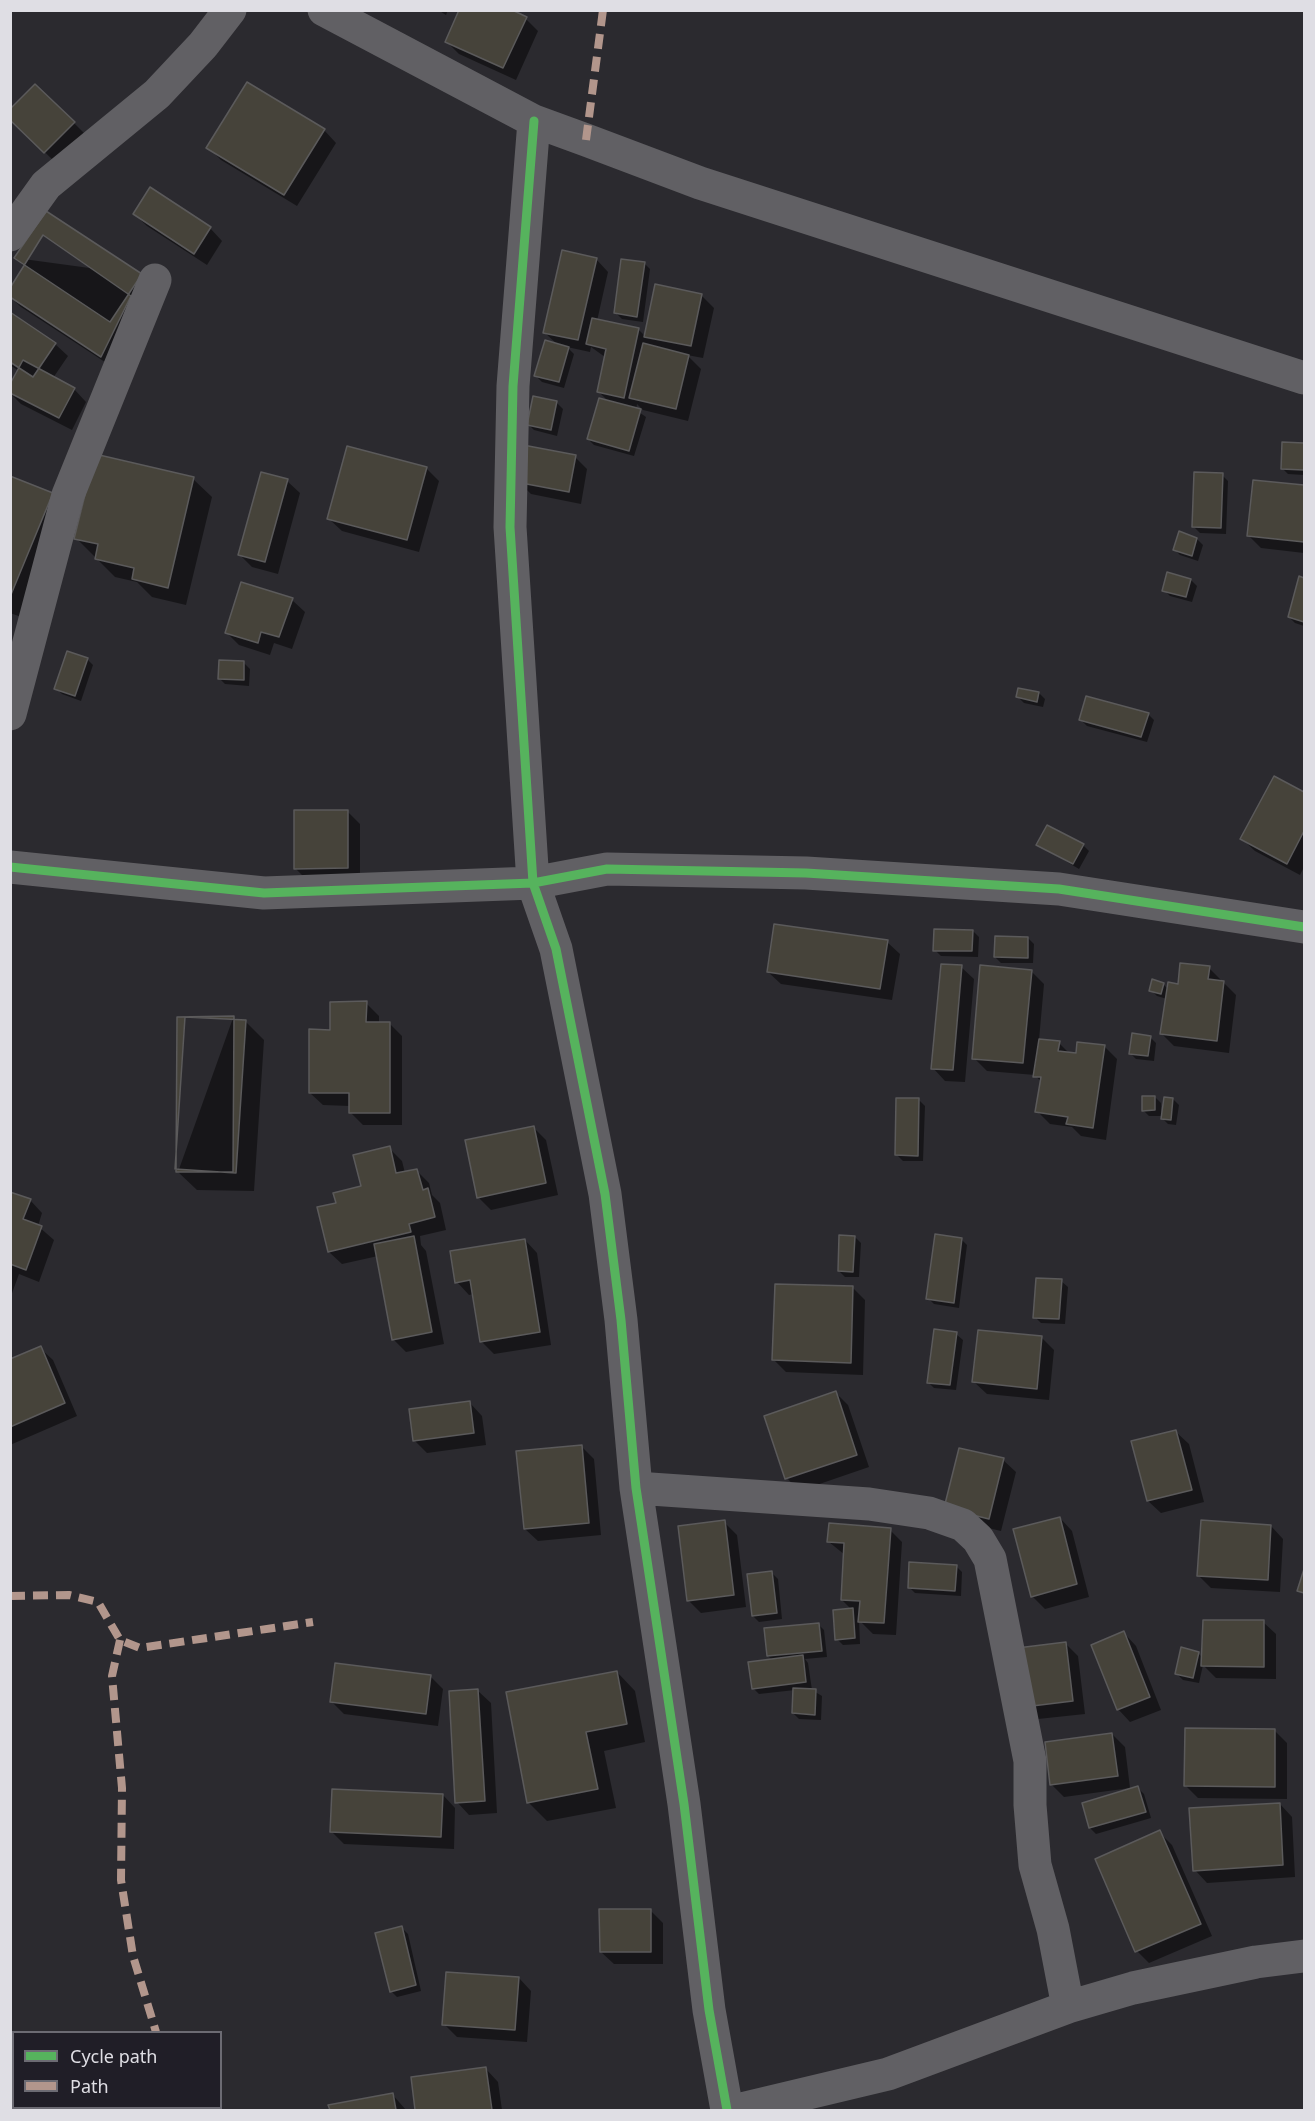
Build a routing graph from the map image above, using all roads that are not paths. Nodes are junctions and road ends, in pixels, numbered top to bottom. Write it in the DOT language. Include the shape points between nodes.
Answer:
graph roads {
  1 [pos="230,10"];
  2 [pos="324,10"];
  3 [pos="534,121"];
  4 [pos="10,235"];
  5 [pos="155,280"];
  6 [pos="1305,378"];
  7 [pos="10,714"];
  8 [pos="10,867"];
  9 [pos="533,883"];
  10 [pos="1305,927"];
  11 [pos="636,1488"];
  12 [pos="1305,1956"];
  13 [pos="1068,2007"];
  14 [pos="727,2110"];
  15 [pos="737,2110"];
  1 -- 4 [label="street" via="157,94 46,185"];
  2 -- 3 [label="street"];
  3 -- 6 [label="street" via="700,183"];
  3 -- 9 [label="street" via="513,386 510,526"];
  5 -- 7 [label="street" via="68,495"];
  8 -- 9 [label="street" via="264,893"];
  9 -- 10 [label="street" via="607,869 806,873 1059,889"];
  9 -- 11 [label="street" via="556,949 605,1194"];
  11 -- 13 [label="street" via="822,1500 928,1513 963,1525 978,1539 990,1559 1030,1761 1035,1865 1053,1929"];
  11 -- 14 [label="street" via="684,1804 709,2010"];
  12 -- 13 [label="street" via="1256,1962 1134,1988"];
  13 -- 15 [label="street" via="888,2074"];
}
